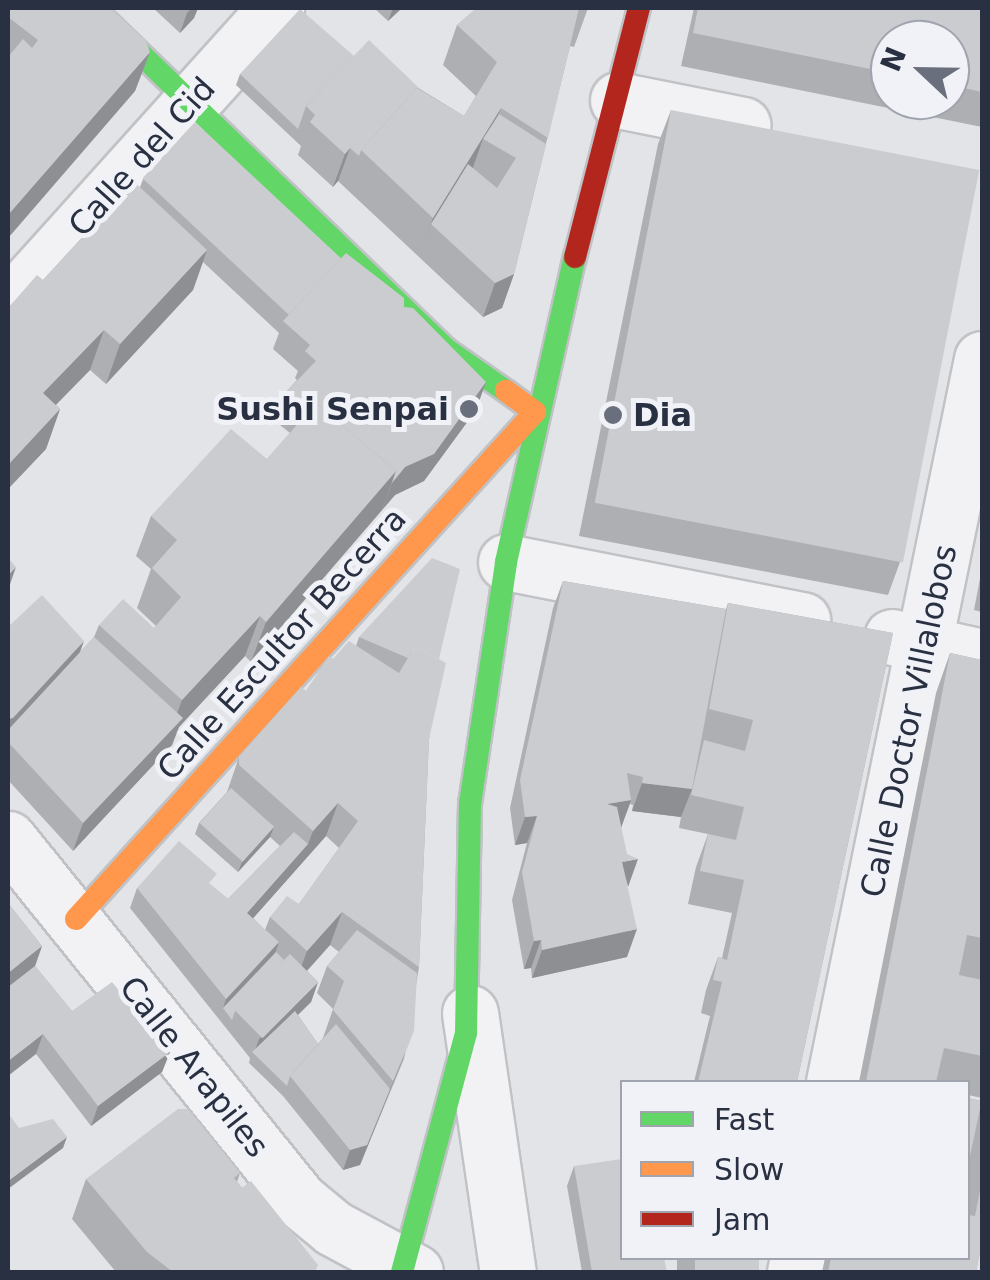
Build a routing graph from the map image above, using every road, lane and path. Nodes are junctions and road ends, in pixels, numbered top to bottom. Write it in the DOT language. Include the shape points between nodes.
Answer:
graph roads {
  1 [pos="93,8"];
  2 [pos="276,8"];
  3 [pos="639,8"];
  4 [pos="618,100"];
  5 [pos="190,103"];
  6 [pos="788,135"];
  7 [pos="8,306"];
  8 [pos="982,359"];
  9 [pos="535,412"];
  10 [pos="506,562"];
  11 [pos="924,644"];
  12 [pos="982,657"];
  13 [pos="8,839"];
  14 [pos="76,919"];
  15 [pos="470,1004"];
  16 [pos="834,1080"];
  17 [pos="407,1271"];
  18 [pos="508,1272"];
  1 -- 5 [label="street"];
  2 -- 5 [label="street, Calle del Cid"];
  3 -- 4 [label="street"];
  4 -- 6 [label="street"];
  4 -- 9 [label="street"];
  5 -- 7 [label="street, Calle del Cid"];
  5 -- 9 [label="street" via="446,348"];
  8 -- 11 [label="street, Calle Doctor Villalobos"];
  9 -- 10 [label="street"];
  9 -- 14 [label="street, Calle Escultor Becerra"];
  10 -- 11 [label="street"];
  10 -- 15 [label="street" via="470,804"];
  11 -- 12 [label="street"];
  11 -- 16 [label="street, Calle Doctor Villalobos"];
  13 -- 14 [label="street, Calle Arapiles"];
  14 -- 17 [label="street, Calle Arapiles" via="298,1199"];
  15 -- 17 [label="street"];
  15 -- 18 [label="street"];
}
